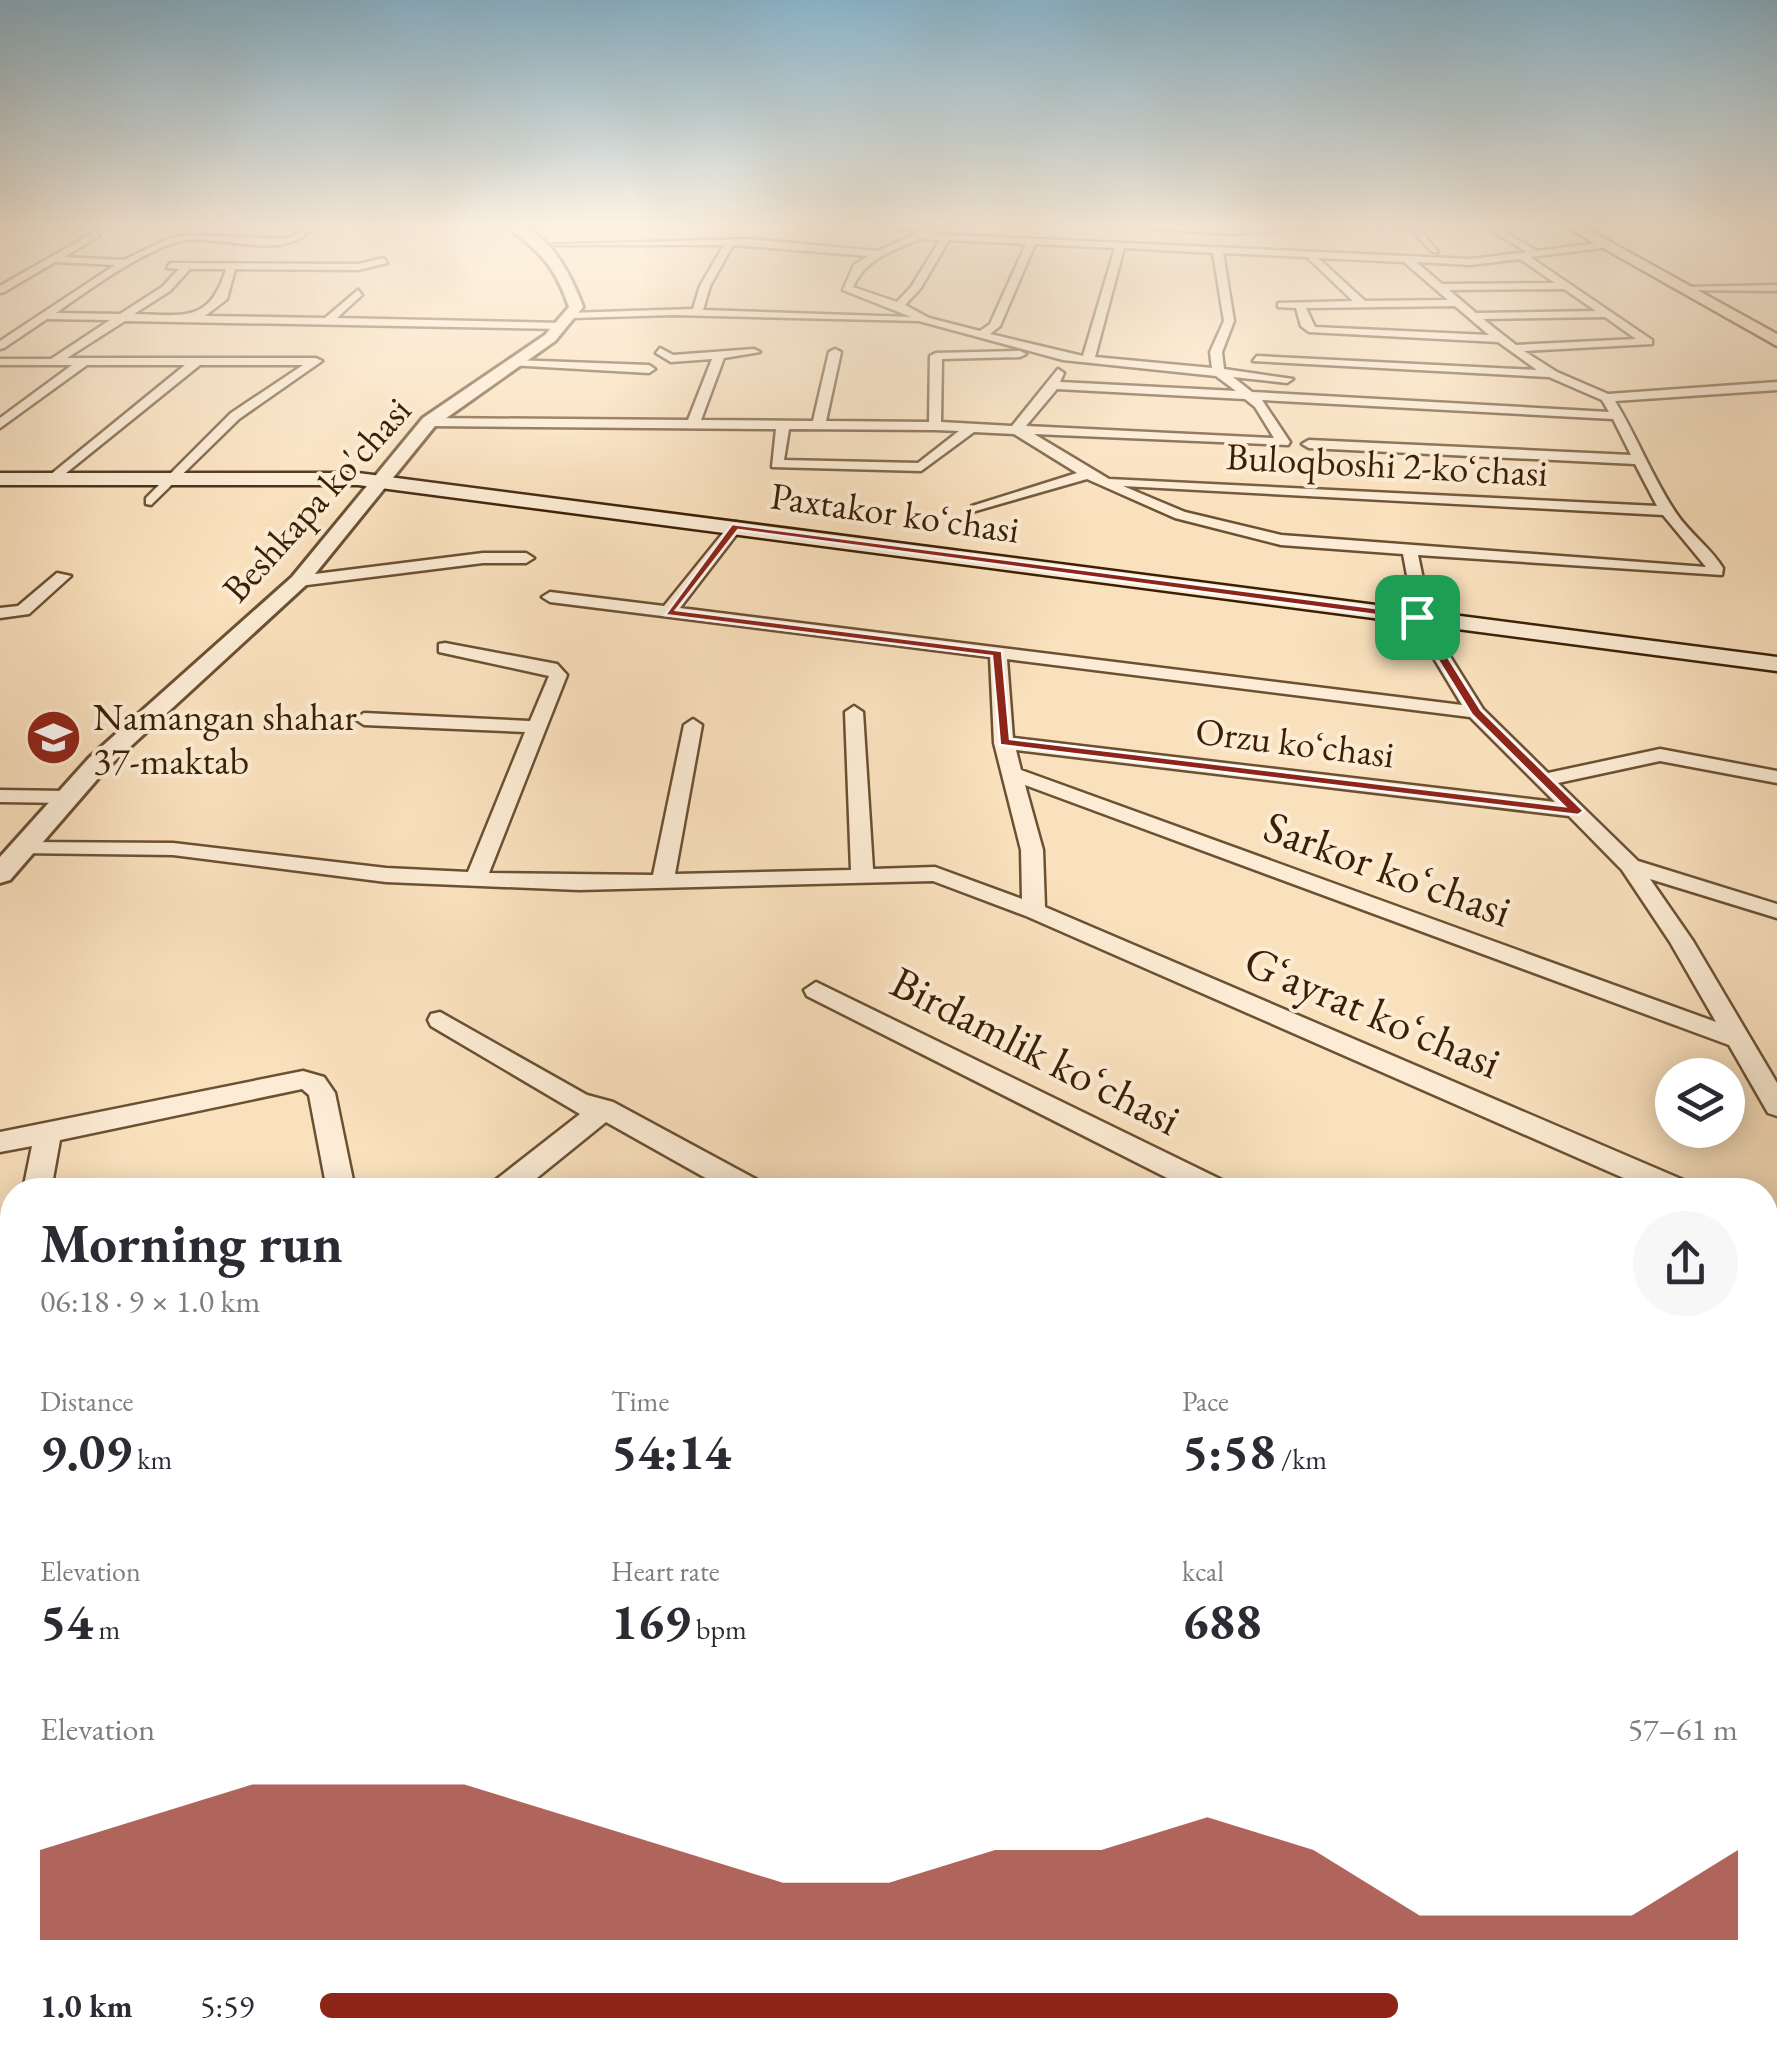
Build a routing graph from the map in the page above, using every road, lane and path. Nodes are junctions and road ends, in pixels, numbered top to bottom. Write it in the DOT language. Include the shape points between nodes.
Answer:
graph roads {
  1 [pos="43,319"];
  2 [pos="117,319"];
  3 [pos="208,319"];
  4 [pos="330,319"];
  5 [pos="381,319"];
  6 [pos="478,319"];
  7 [pos="594,319"];
  8 [pos="902,319"];
  9 [pos="998,319"];
  10 [pos="1101,319"];
  11 [pos="1229,319"];
  12 [pos="1304,319"];
  13 [pos="1480,319"];
  14 [pos="1613,319"];
  15 [pos="1739,319"];
  16 [pos="924,320"];
  17 [pos="566,321"];
  18 [pos="327,322"];
  19 [pos="983,334"];
  20 [pos="1502,339"];
  21 [pos="1777,340"];
  22 [pos="0,346"];
  23 [pos="1515,348"];
  24 [pos="1031,349"];
  25 [pos="660,351"];
  26 [pos="754,352"];
  27 [pos="835,352"];
  28 [pos="720,354"];
  29 [pos="1063,357"];
  30 [pos="1088,359"];
  31 [pos="1257,359"];
  32 [pos="0,362"];
  33 [pos="54,362"];
  34 [pos="84,362"];
  35 [pos="196,362"];
  36 [pos="513,363"];
  37 [pos="649,369"];
  38 [pos="1218,371"];
  39 [pos="1554,374"];
  40 [pos="1287,378"];
  41 [pos="1053,385"];
  42 [pos="1777,386"];
  43 [pos="1252,397"];
  44 [pos="1607,398"];
  45 [pos="1619,416"];
  46 [pos="429,422"];
  47 [pos="0,424"];
  48 [pos="693,424"];
  49 [pos="783,424"];
  50 [pos="819,424"];
  51 [pos="935,426"];
  52 [pos="972,427"];
  53 [pos="1016,428"];
  54 [pos="1310,444"];
  55 [pos="1640,460"];
  56 [pos="1096,477"];
  57 [pos="0,478"];
  58 [pos="54,478"];
  59 [pos="170,478"];
  60 [pos="378,482"];
  61 [pos="151,501"];
  62 [pos="977,509"];
  63 [pos="1667,512"];
  64 [pos="736,526"];
  65 [pos="1410,552"];
  66 [pos="526,558"];
  67 [pos="63,576"];
  68 [pos="299,581"];
  69 [pos="550,598"];
  70 [pos="668,612"];
  71 [pos="0,614"];
  72 [pos="1420,617"];
  73 [pos="445,648"];
  74 [pos="998,653"];
  75 [pos="1777,664"];
  76 [pos="854,712"];
  77 [pos="1476,712"];
  78 [pos="364,719"];
  79 [pos="693,725"];
  80 [pos="538,726"];
  81 [pos="1004,742"];
  82 [pos="1011,773"];
  83 [pos="1777,777"];
  84 [pos="1543,780"];
  85 [pos="0,796"];
  86 [pos="68,798"];
  87 [pos="1578,811"];
  88 [pos="26,848"];
  89 [pos="1630,866"];
  90 [pos="0,874"];
  91 [pos="862,875"];
  92 [pos="476,878"];
  93 [pos="662,883"];
  94 [pos="1034,911"];
  95 [pos="1777,911"];
  96 [pos="816,990"];
  97 [pos="440,1020"];
  98 [pos="1736,1039"];
  99 [pos="1777,1106"];
  100 [pos="604,1109"];
  101 [pos="48,1133"];
  102 [pos="0,1142"];
  103 [pos="39,1178"];
  104 [pos="339,1178"];
  105 [pos="519,1178"];
  106 [pos="729,1178"];
  107 [pos="1192,1178"];
  108 [pos="1650,1178"];
  1 -- 22 [label="street"];
  2 -- 33 [label="street"];
  3 -- 18 [label="street"];
  4 -- 18 [label="street"];
  5 -- 18 [label="street"];
  6 -- 17 [label="street"];
  7 -- 17 [label="street"];
  8 -- 16 [label="street"];
  9 -- 19 [label="street"];
  10 -- 30 [label="street"];
  11 -- 38 [label="street" via="1216,352"];
  12 -- 20 [label="street" via="1313,330"];
  13 -- 20 [label="street"];
  14 -- 23 [label="street" via="1646,344"];
  15 -- 21 [label="main road"];
  16 -- 19 [label="street"];
  17 -- 36 [label="street, Beshkapa ko'chasi"];
  19 -- 24 [label="street"];
  20 -- 23 [label="street"];
  23 -- 39 [label="street"];
  24 -- 29 [label="street"];
  24 -- 51 [label="street" via="936,356"];
  25 -- 28 [label="street" via="671,359"];
  26 -- 28 [label="street"];
  27 -- 50 [label="street"];
  28 -- 48 [label="street"];
  29 -- 30 [label="street"];
  29 -- 41 [label="street"];
  30 -- 38 [label="street"];
  31 -- 39 [label="street"];
  32 -- 33 [label="street"];
  33 -- 34 [label="street"];
  34 -- 35 [label="street"];
  34 -- 47 [label="street"];
  35 -- 58 [label="street"];
  35 -- 59 [label="street" via="316,361 235,416"];
  36 -- 37 [label="street"];
  36 -- 46 [label="street, Beshkapa ko'chasi"];
  38 -- 40 [label="street"];
  38 -- 43 [label="street"];
  39 -- 44 [label="street"];
  41 -- 43 [label="street"];
  41 -- 53 [label="street"];
  42 -- 44 [label="street"];
  43 -- 45 [label="street"];
  43 -- 53 [label="street" via="1283,442"];
  44 -- 45 [label="street"];
  45 -- 55 [label="street"];
  46 -- 48 [label="street"];
  46 -- 60 [label="street, Beshkapa ko'chasi"];
  48 -- 49 [label="street" via="707,430"];
  49 -- 50 [label="street"];
  49 -- 52 [label="street" via="777,464 903,468 927,464"];
  50 -- 51 [label="street"];
  51 -- 52 [label="street"];
  52 -- 53 [label="street"];
  53 -- 56 [label="street"];
  54 -- 55 [label="street"];
  55 -- 63 [label="street"];
  56 -- 62 [label="street"];
  56 -- 63 [label="street, Buloqboshi 2-koʻchasi"];
  56 -- 65 [label="street" via="1180,515 1236,530"];
  57 -- 58 [label="main road, Paxtakor koʻchasi"];
  58 -- 59 [label="main road, Paxtakor koʻchasi"];
  59 -- 60 [label="main road, Paxtakor koʻchasi"];
  59 -- 61 [label="street"];
  60 -- 64 [label="main road, Paxtakor koʻchasi"];
  60 -- 68 [label="street, Beshkapa ko'chasi"];
  63 -- 65 [label="street" via="1716,572"];
  64 -- 70 [label="street"];
  64 -- 72 [label="main road, Paxtakor koʻchasi"];
  65 -- 72 [label="street"];
  66 -- 68 [label="street"];
  67 -- 71 [label="street" via="23,610"];
  68 -- 86 [label="street, Beshkapa ko'chasi" via="149,713"];
  69 -- 70 [label="street"];
  70 -- 74 [label="street"];
  72 -- 75 [label="main road, Paxtakor koʻchasi"];
  72 -- 77 [label="street"];
  73 -- 80 [label="street" via="556,671"];
  74 -- 77 [label="street"];
  74 -- 81 [label="street"];
  76 -- 91 [label="street"];
  77 -- 84 [label="street"];
  78 -- 80 [label="street"];
  79 -- 93 [label="street"];
  80 -- 92 [label="street"];
  81 -- 82 [label="street"];
  81 -- 87 [label="street, Orzu koʻchasi"];
  82 -- 94 [label="street" via="1032,850"];
  82 -- 98 [label="street, Sarkor koʻchasi"];
  83 -- 84 [label="street" via="1660,754"];
  84 -- 87 [label="street"];
  85 -- 86 [label="street"];
  86 -- 88 [label="street, Beshkapa ko'chasi"];
  87 -- 89 [label="street"];
  88 -- 90 [label="street, Beshkapa ko'chasi"];
  88 -- 92 [label="street, Gʻayrat koʻchasi" via="173,849 386,875"];
  89 -- 95 [label="street"];
  89 -- 98 [label="street"];
  91 -- 93 [label="street, Gʻayrat koʻchasi"];
  91 -- 94 [label="street, Gʻayrat koʻchasi" via="950,877"];
  92 -- 93 [label="street, Gʻayrat koʻchasi"];
  94 -- 108 [label="street, Gʻayrat koʻchasi"];
  96 -- 107 [label="street, Birdamlik koʻchasi"];
  97 -- 100 [label="street" via="578,1102"];
  98 -- 99 [label="street"];
  100 -- 105 [label="street"];
  100 -- 106 [label="street"];
  101 -- 102 [label="street"];
  101 -- 103 [label="street"];
  101 -- 104 [label="street" via="304,1080 322,1092"];
}
